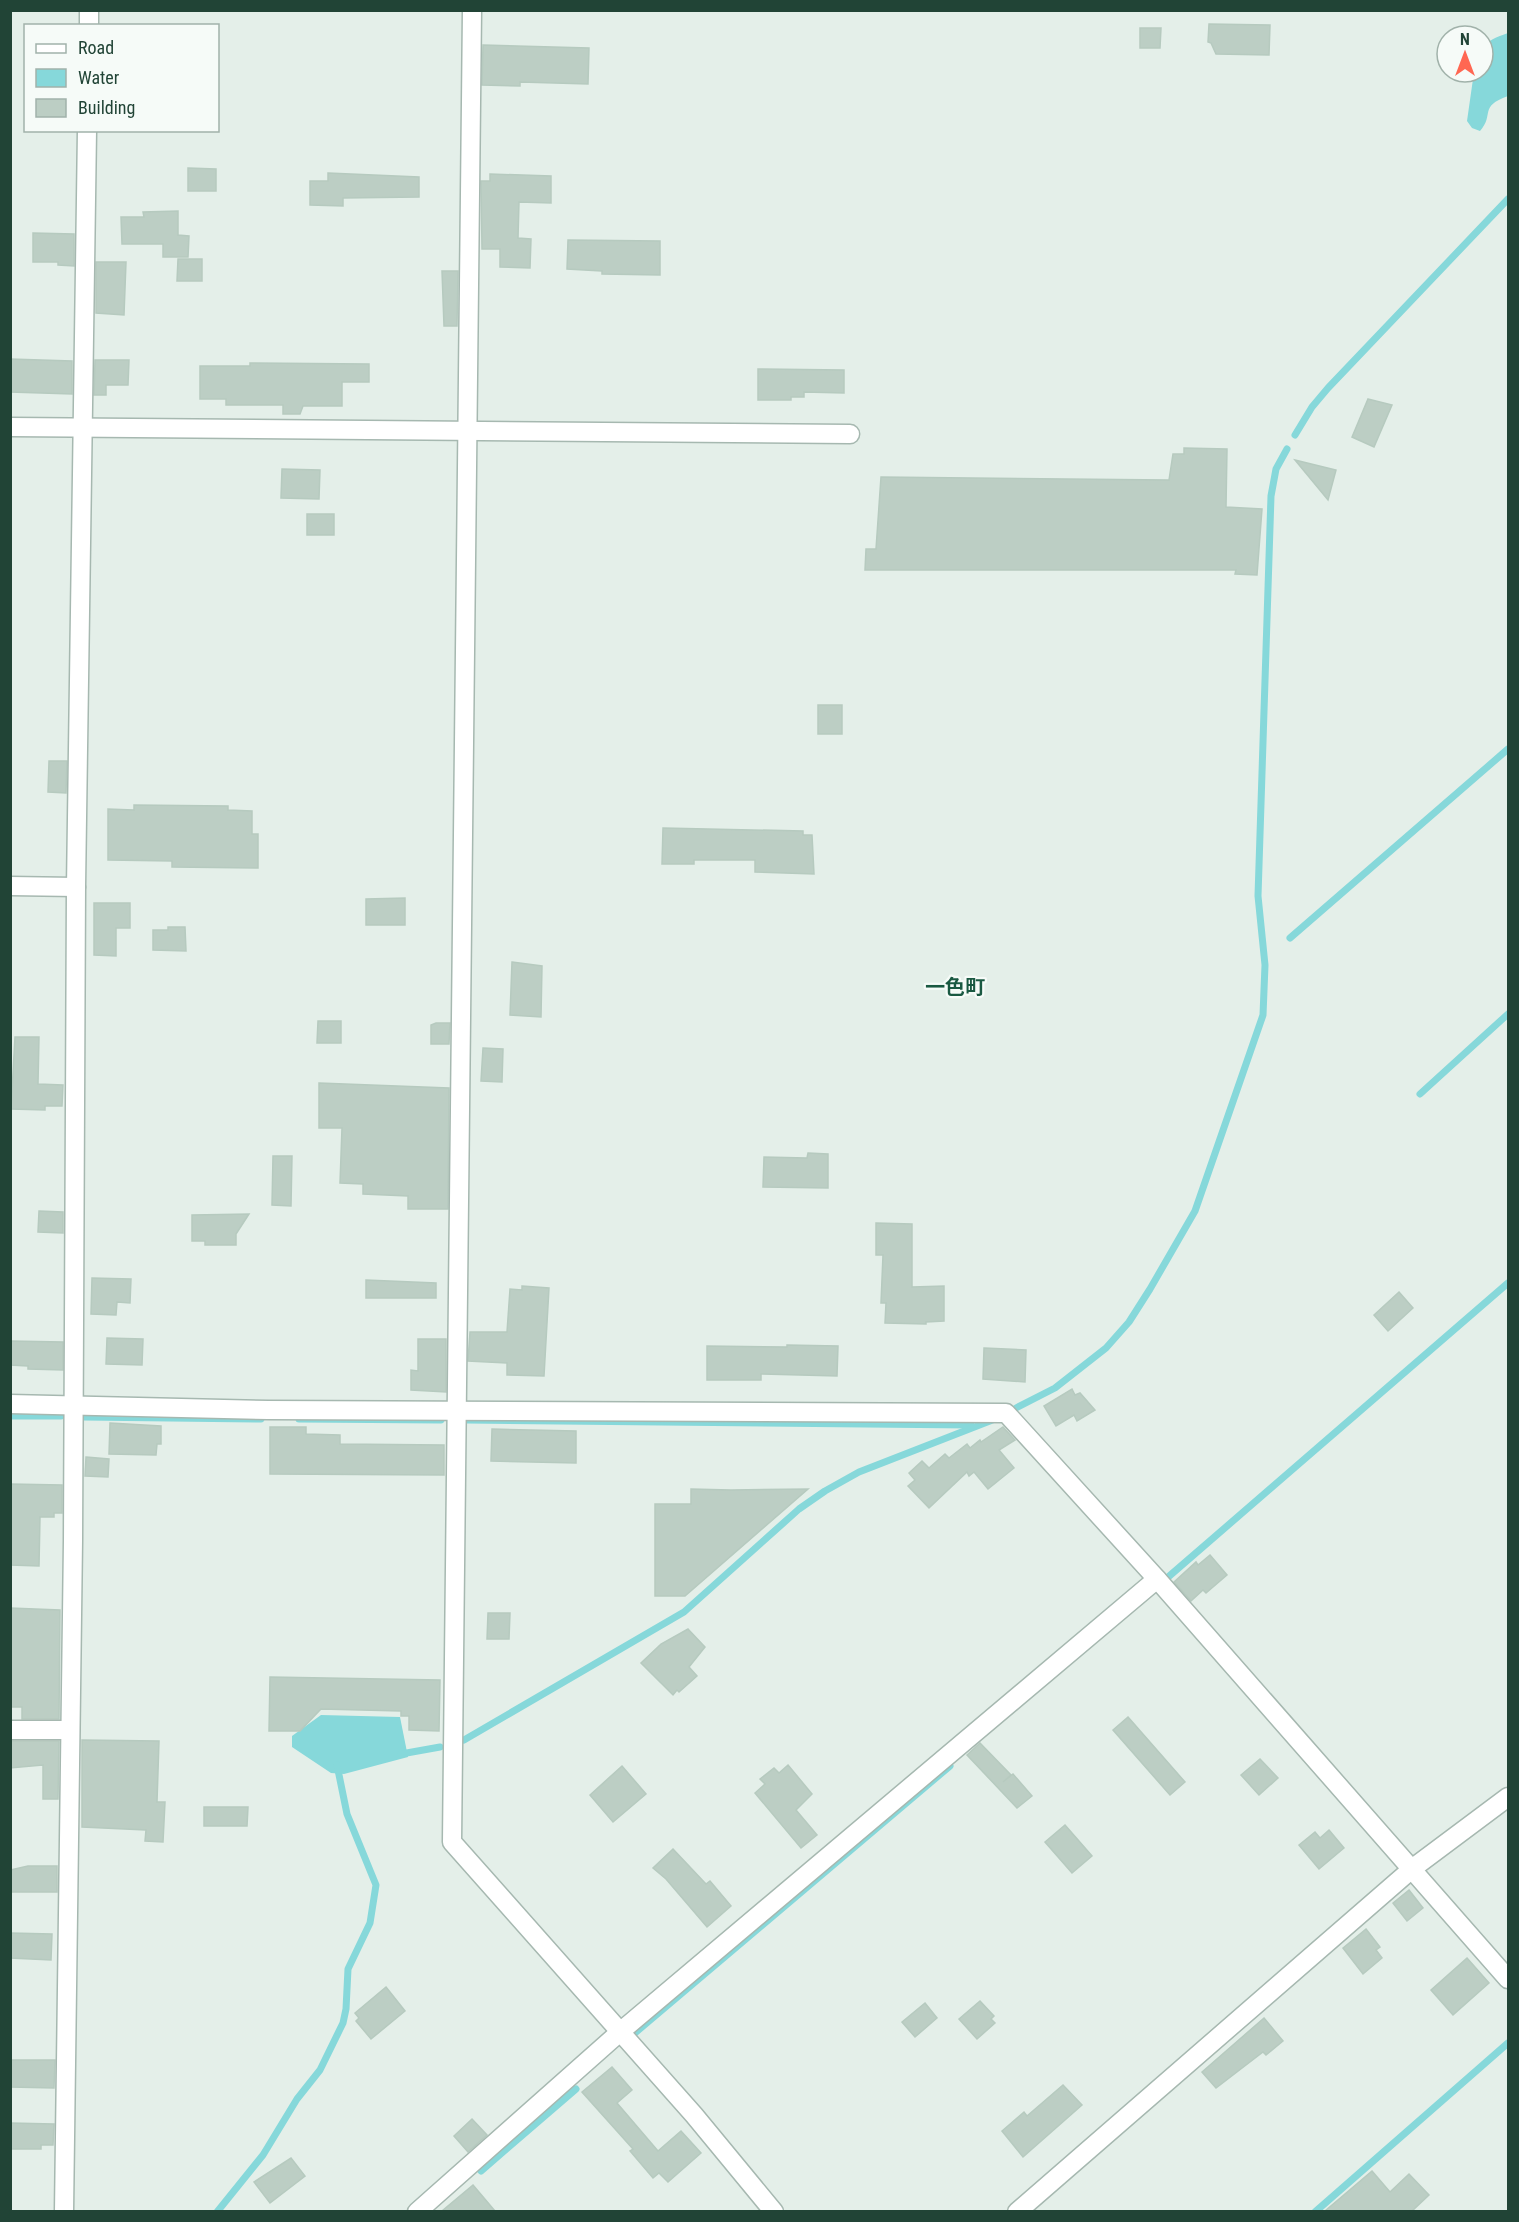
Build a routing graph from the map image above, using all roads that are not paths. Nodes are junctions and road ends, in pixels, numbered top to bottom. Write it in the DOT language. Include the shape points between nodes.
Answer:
graph roads {
  1 [pos="472,10"];
  2 [pos="87,132"];
  3 [pos="10,427"];
  4 [pos="83,428"];
  5 [pos="467,432"];
  6 [pos="850,434"];
  7 [pos="10,886"];
  8 [pos="76,887"];
  9 [pos="10,1404"];
  10 [pos="74,1405"];
  11 [pos="457,1411"];
  12 [pos="1158,1579"];
  13 [pos="10,1730"];
  14 [pos="70,1731"];
  15 [pos="1509,1797"];
  16 [pos="1413,1868"];
  17 [pos="1509,1979"];
  18 [pos="620,2032"];
  19 [pos="64,2211"];
  20 [pos="417,2211"];
  21 [pos="774,2211"];
  22 [pos="1017,2211"];
  1 -- 5 [label="street"];
  2 -- 4 [label="street"];
  3 -- 4 [label="street"];
  4 -- 5 [label="street"];
  4 -- 8 [label="street"];
  5 -- 6 [label="street"];
  5 -- 11 [label="street"];
  7 -- 8 [label="street"];
  8 -- 10 [label="street"];
  9 -- 10 [label="street"];
  10 -- 11 [label="street"];
  10 -- 14 [label="street"];
  11 -- 12 [label="street" via="1006,1413"];
  11 -- 18 [label="street" via="452,1842"];
  12 -- 16 [label="street"];
  12 -- 18 [label="street"];
  13 -- 14 [label="street"];
  14 -- 19 [label="street"];
  15 -- 16 [label="street"];
  16 -- 17 [label="street"];
  16 -- 22 [label="street"];
  18 -- 20 [label="street"];
  18 -- 21 [label="street"];
}
